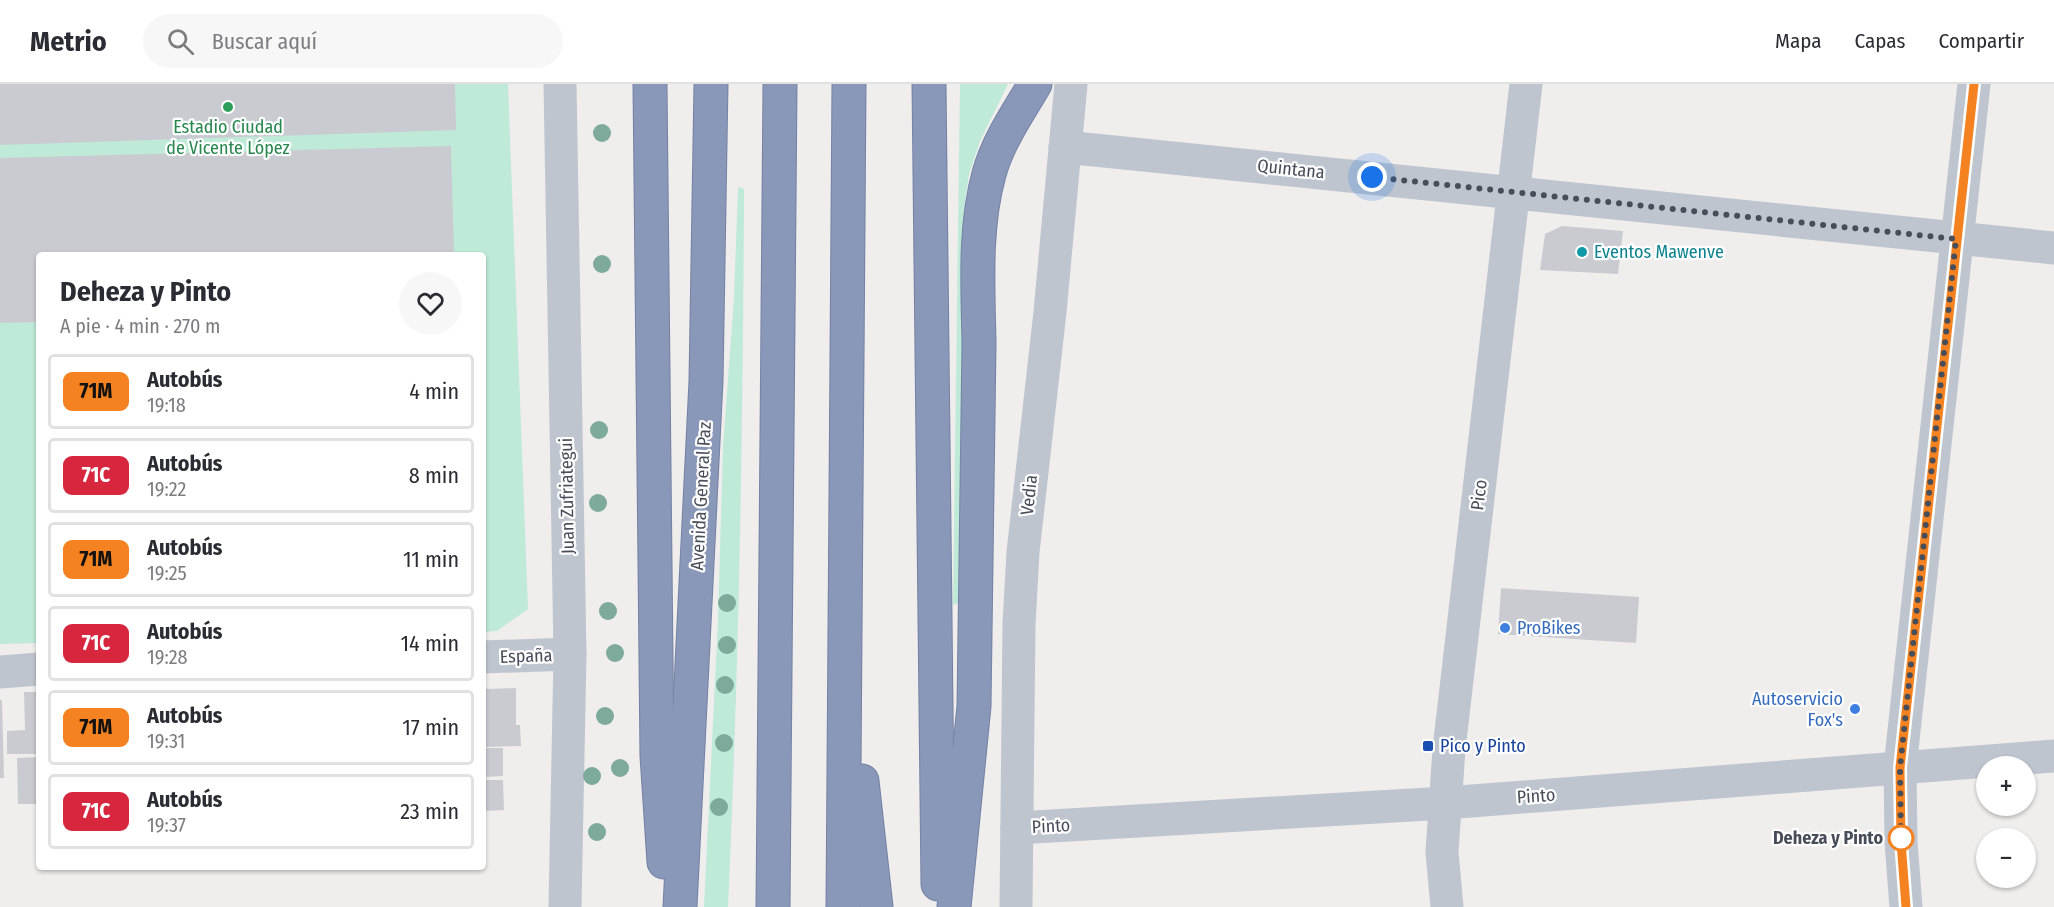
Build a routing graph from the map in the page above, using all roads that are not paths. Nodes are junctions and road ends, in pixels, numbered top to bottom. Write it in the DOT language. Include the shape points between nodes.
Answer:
graph roads {
  1 [pos="560,84"];
  2 [pos="650,84"];
  3 [pos="711,84"];
  4 [pos="780,84"];
  5 [pos="849,84"];
  6 [pos="929,84"];
  7 [pos="1035,84"];
  8 [pos="1071,84"];
  9 [pos="1526,84"];
  10 [pos="1974,84"];
  11 [pos="1065,147"];
  12 [pos="1514,191"];
  13 [pos="1956,239"];
  14 [pos="2054,248"];
  15 [pos="846,630"];
  16 [pos="570,654"];
  17 [pos="486,657"];
  18 [pos="36,669"];
  19 [pos="0,672"];
  20 [pos="2054,756"];
  21 [pos="1900,768"];
  22 [pos="1446,802"];
  23 [pos="1017,828"];
  24 [pos="774,863"];
  25 [pos="565,907"];
  26 [pos="667,907"];
  27 [pos="680,907"];
  28 [pos="767,907"];
  29 [pos="773,907"];
  30 [pos="843,907"];
  31 [pos="876,907"];
  32 [pos="939,907"];
  33 [pos="954,907"];
  34 [pos="1016,907"];
  35 [pos="1447,907"];
  36 [pos="1906,907"];
  1 -- 16 [label="street, Juan Zufriategui"];
  2 -- 26 [label="highway" via="657,756"];
  3 -- 27 [label="highway, Avenida General Paz" via="706,381"];
  4 -- 24 [label="highway"];
  5 -- 15 [label="highway"];
  6 -- 32 [label="highway"];
  7 -- 33 [label="highway" via="1002,141 983,202 978,292 974,706"];
  8 -- 11 [label="street, Vedia"];
  9 -- 12 [label="street, Pico"];
  10 -- 13 [label="street"];
  11 -- 12 [label="street, Quintana"];
  11 -- 23 [label="street, Vedia" via="1023,552 1018,624"];
  12 -- 13 [label="street, Quintana"];
  12 -- 22 [label="street, Pico"];
  13 -- 14 [label="street, Quintana"];
  13 -- 21 [label="street"];
  15 -- 30 [label="highway"];
  15 -- 31 [label="highway"];
  16 -- 17 [label="street, España"];
  16 -- 25 [label="street, Juan Zufriategui"];
  18 -- 19 [label="street"];
  20 -- 21 [label="street, Pinto"];
  21 -- 22 [label="street, Pinto"];
  21 -- 36 [label="street"];
  22 -- 23 [label="street, Pinto"];
  22 -- 35 [label="street, Pico" via="1442,852"];
  23 -- 34 [label="street, Vedia"];
  24 -- 28 [label="highway"];
  24 -- 29 [label="highway"];
}
